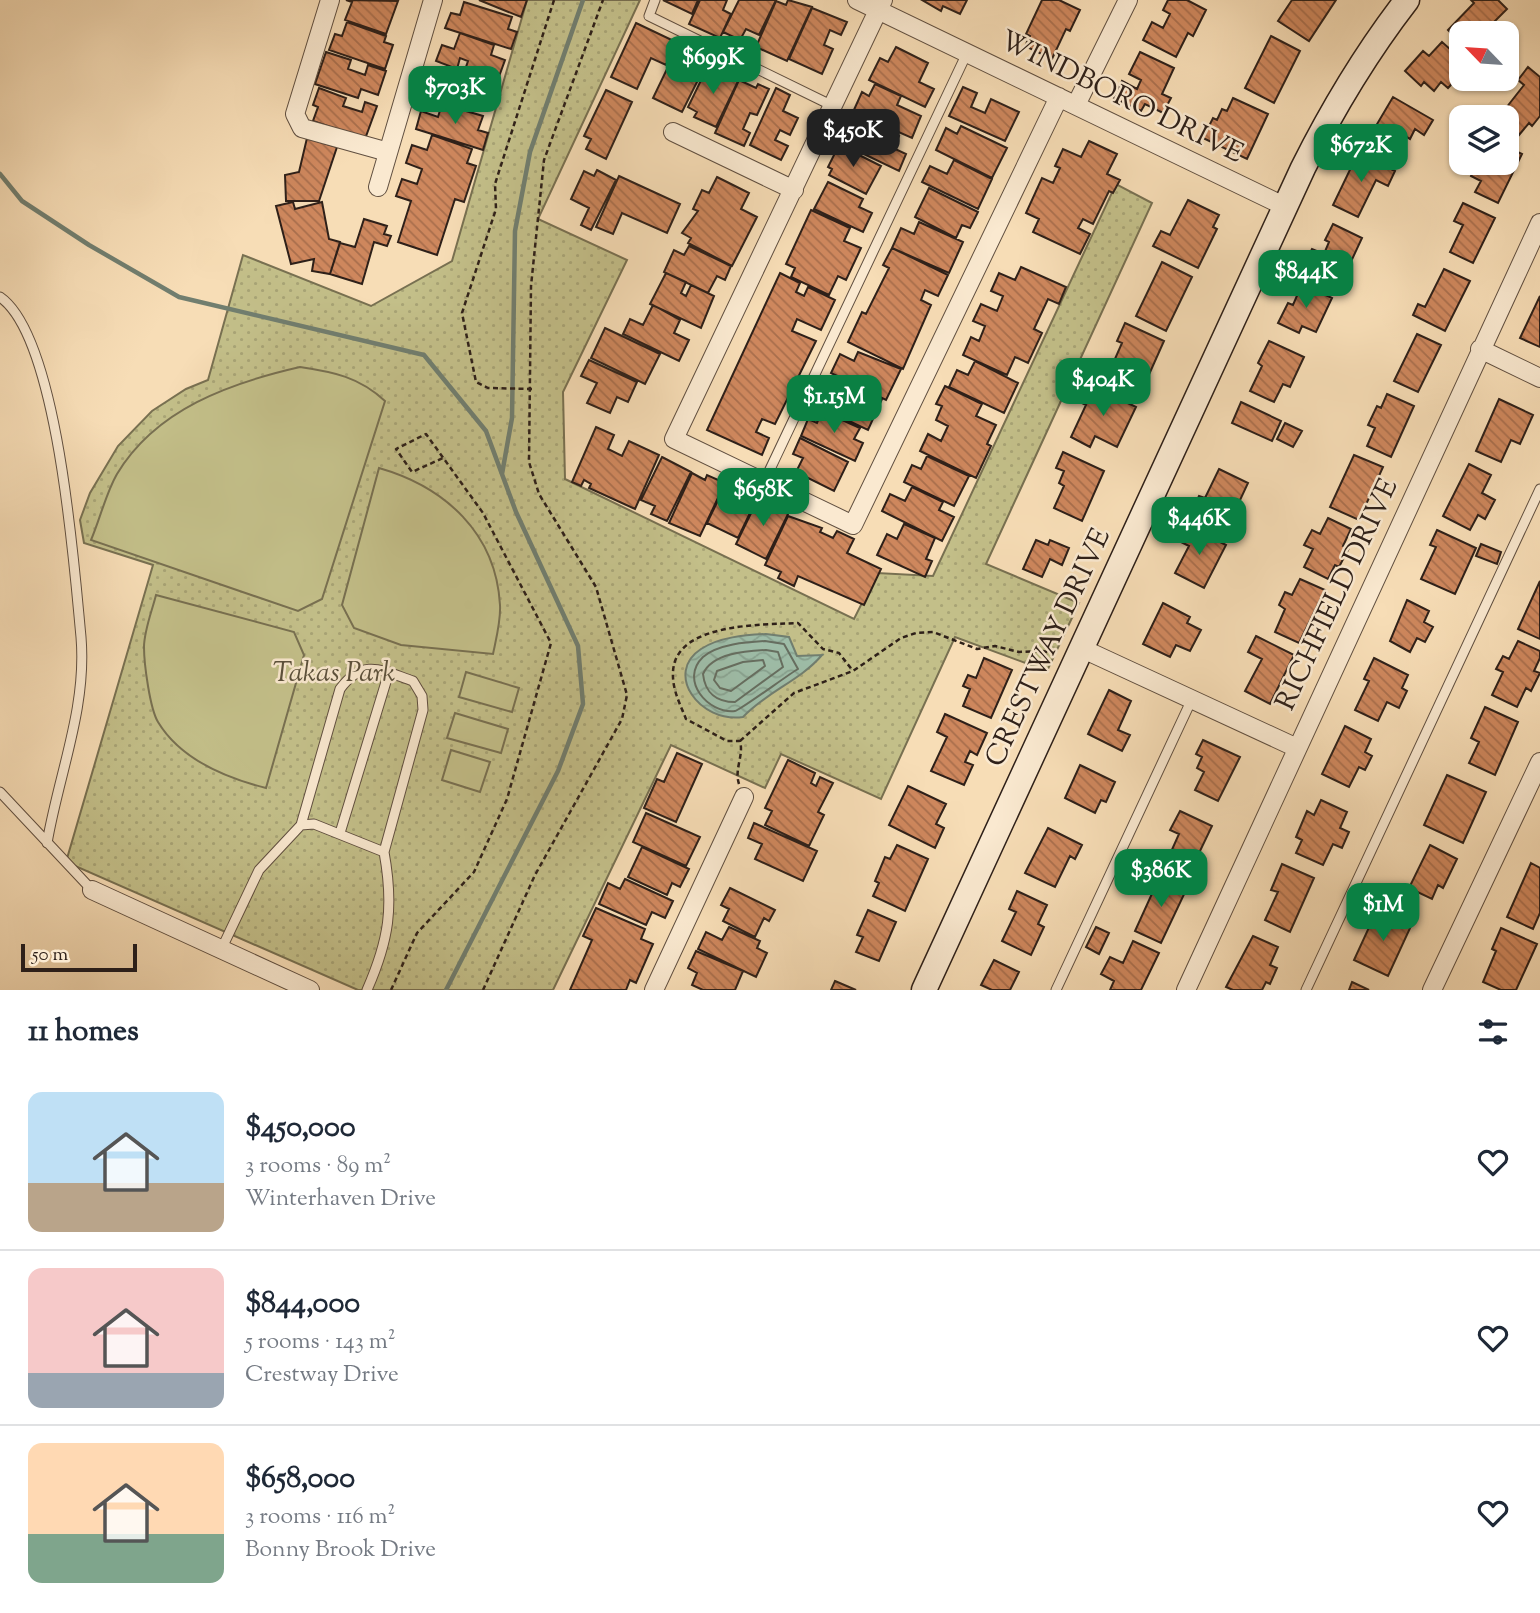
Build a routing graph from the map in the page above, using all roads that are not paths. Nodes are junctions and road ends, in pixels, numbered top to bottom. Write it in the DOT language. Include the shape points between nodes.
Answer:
graph roads {
  1 [pos="330,0"];
  2 [pos="433,0"];
  3 [pos="655,0"];
  4 [pos="857,0"];
  5 [pos="1128,0"];
  6 [pos="1407,0"];
  7 [pos="880,5"];
  8 [pos="967,53"];
  9 [pos="1059,97"];
  10 [pos="1076,105"];
  11 [pos="833,106"];
  12 [pos="673,132"];
  13 [pos="388,152"];
  14 [pos="378,187"];
  15 [pos="794,190"];
  16 [pos="1286,207"];
  17 [pos="1540,223"];
  18 [pos="0,297"];
  19 [pos="1480,349"];
  20 [pos="1540,378"];
  21 [pos="764,482"];
  22 [pos="1540,489"];
  23 [pos="1079,656"];
  24 [pos="389,673"];
  25 [pos="1192,699"];
  26 [pos="1297,748"];
  27 [pos="1540,762"];
  28 [pos="0,792"];
  29 [pos="744,797"];
  30 [pos="301,825"];
  31 [pos="340,833"];
  32 [pos="47,843"];
  33 [pos="383,852"];
  34 [pos="92,890"];
  35 [pos="221,950"];
  36 [pos="310,990"];
  37 [pos="367,990"];
  38 [pos="654,990"];
  39 [pos="924,990"];
  40 [pos="1056,990"];
  41 [pos="1186,990"];
  42 [pos="1306,990"];
  43 [pos="1432,990"];
  1 -- 13 [label="street" via="295,114 302,128"];
  2 -- 13 [label="street"];
  3 -- 11 [label="lane" via="649,16"];
  4 -- 7 [label="street, WINDBORO DRIVE"];
  5 -- 10 [label="street"];
  6 -- 16 [label="main road, CRESTWAY DRIVE" via="1337,101"];
  7 -- 8 [label="street, WINDBORO DRIVE"];
  7 -- 11 [label="street"];
  8 -- 9 [label="street, WINDBORO DRIVE"];
  8 -- 21 [label="lane"];
  9 -- 10 [label="street, WINDBORO DRIVE"];
  9 -- 21 [label="street" via="853,525"];
  10 -- 16 [label="street, WINDBORO DRIVE"];
  11 -- 15 [label="street"];
  12 -- 15 [label="street"];
  13 -- 14 [label="street"];
  15 -- 21 [label="street" via="674,439"];
  16 -- 23 [label="main road, CRESTWAY DRIVE"];
  17 -- 19 [label="street, RICHFIELD DRIVE"];
  18 -- 32 [label="lane" via="30,341 52,413 84,667 80,705"];
  19 -- 20 [label="street"];
  19 -- 26 [label="street, RICHFIELD DRIVE"];
  22 -- 42 [label="lane"];
  23 -- 25 [label="street"];
  23 -- 39 [label="main road, CRESTWAY DRIVE"];
  24 -- 30 [label="lane" via="367,667 351,674 340,689"];
  24 -- 31 [label="lane"];
  24 -- 33 [label="lane" via="413,681 422,696 422,710"];
  25 -- 26 [label="street"];
  25 -- 40 [label="lane"];
  26 -- 41 [label="street, RICHFIELD DRIVE"];
  27 -- 43 [label="street"];
  28 -- 32 [label="lane"];
  29 -- 38 [label="street"];
  30 -- 31 [label="lane" via="314,824"];
  30 -- 35 [label="lane" via="259,870"];
  31 -- 33 [label="lane"];
  32 -- 34 [label="lane"];
  33 -- 37 [label="lane" via="389,878 387,939"];
  34 -- 35 [label="street"];
  35 -- 36 [label="street"];
}
